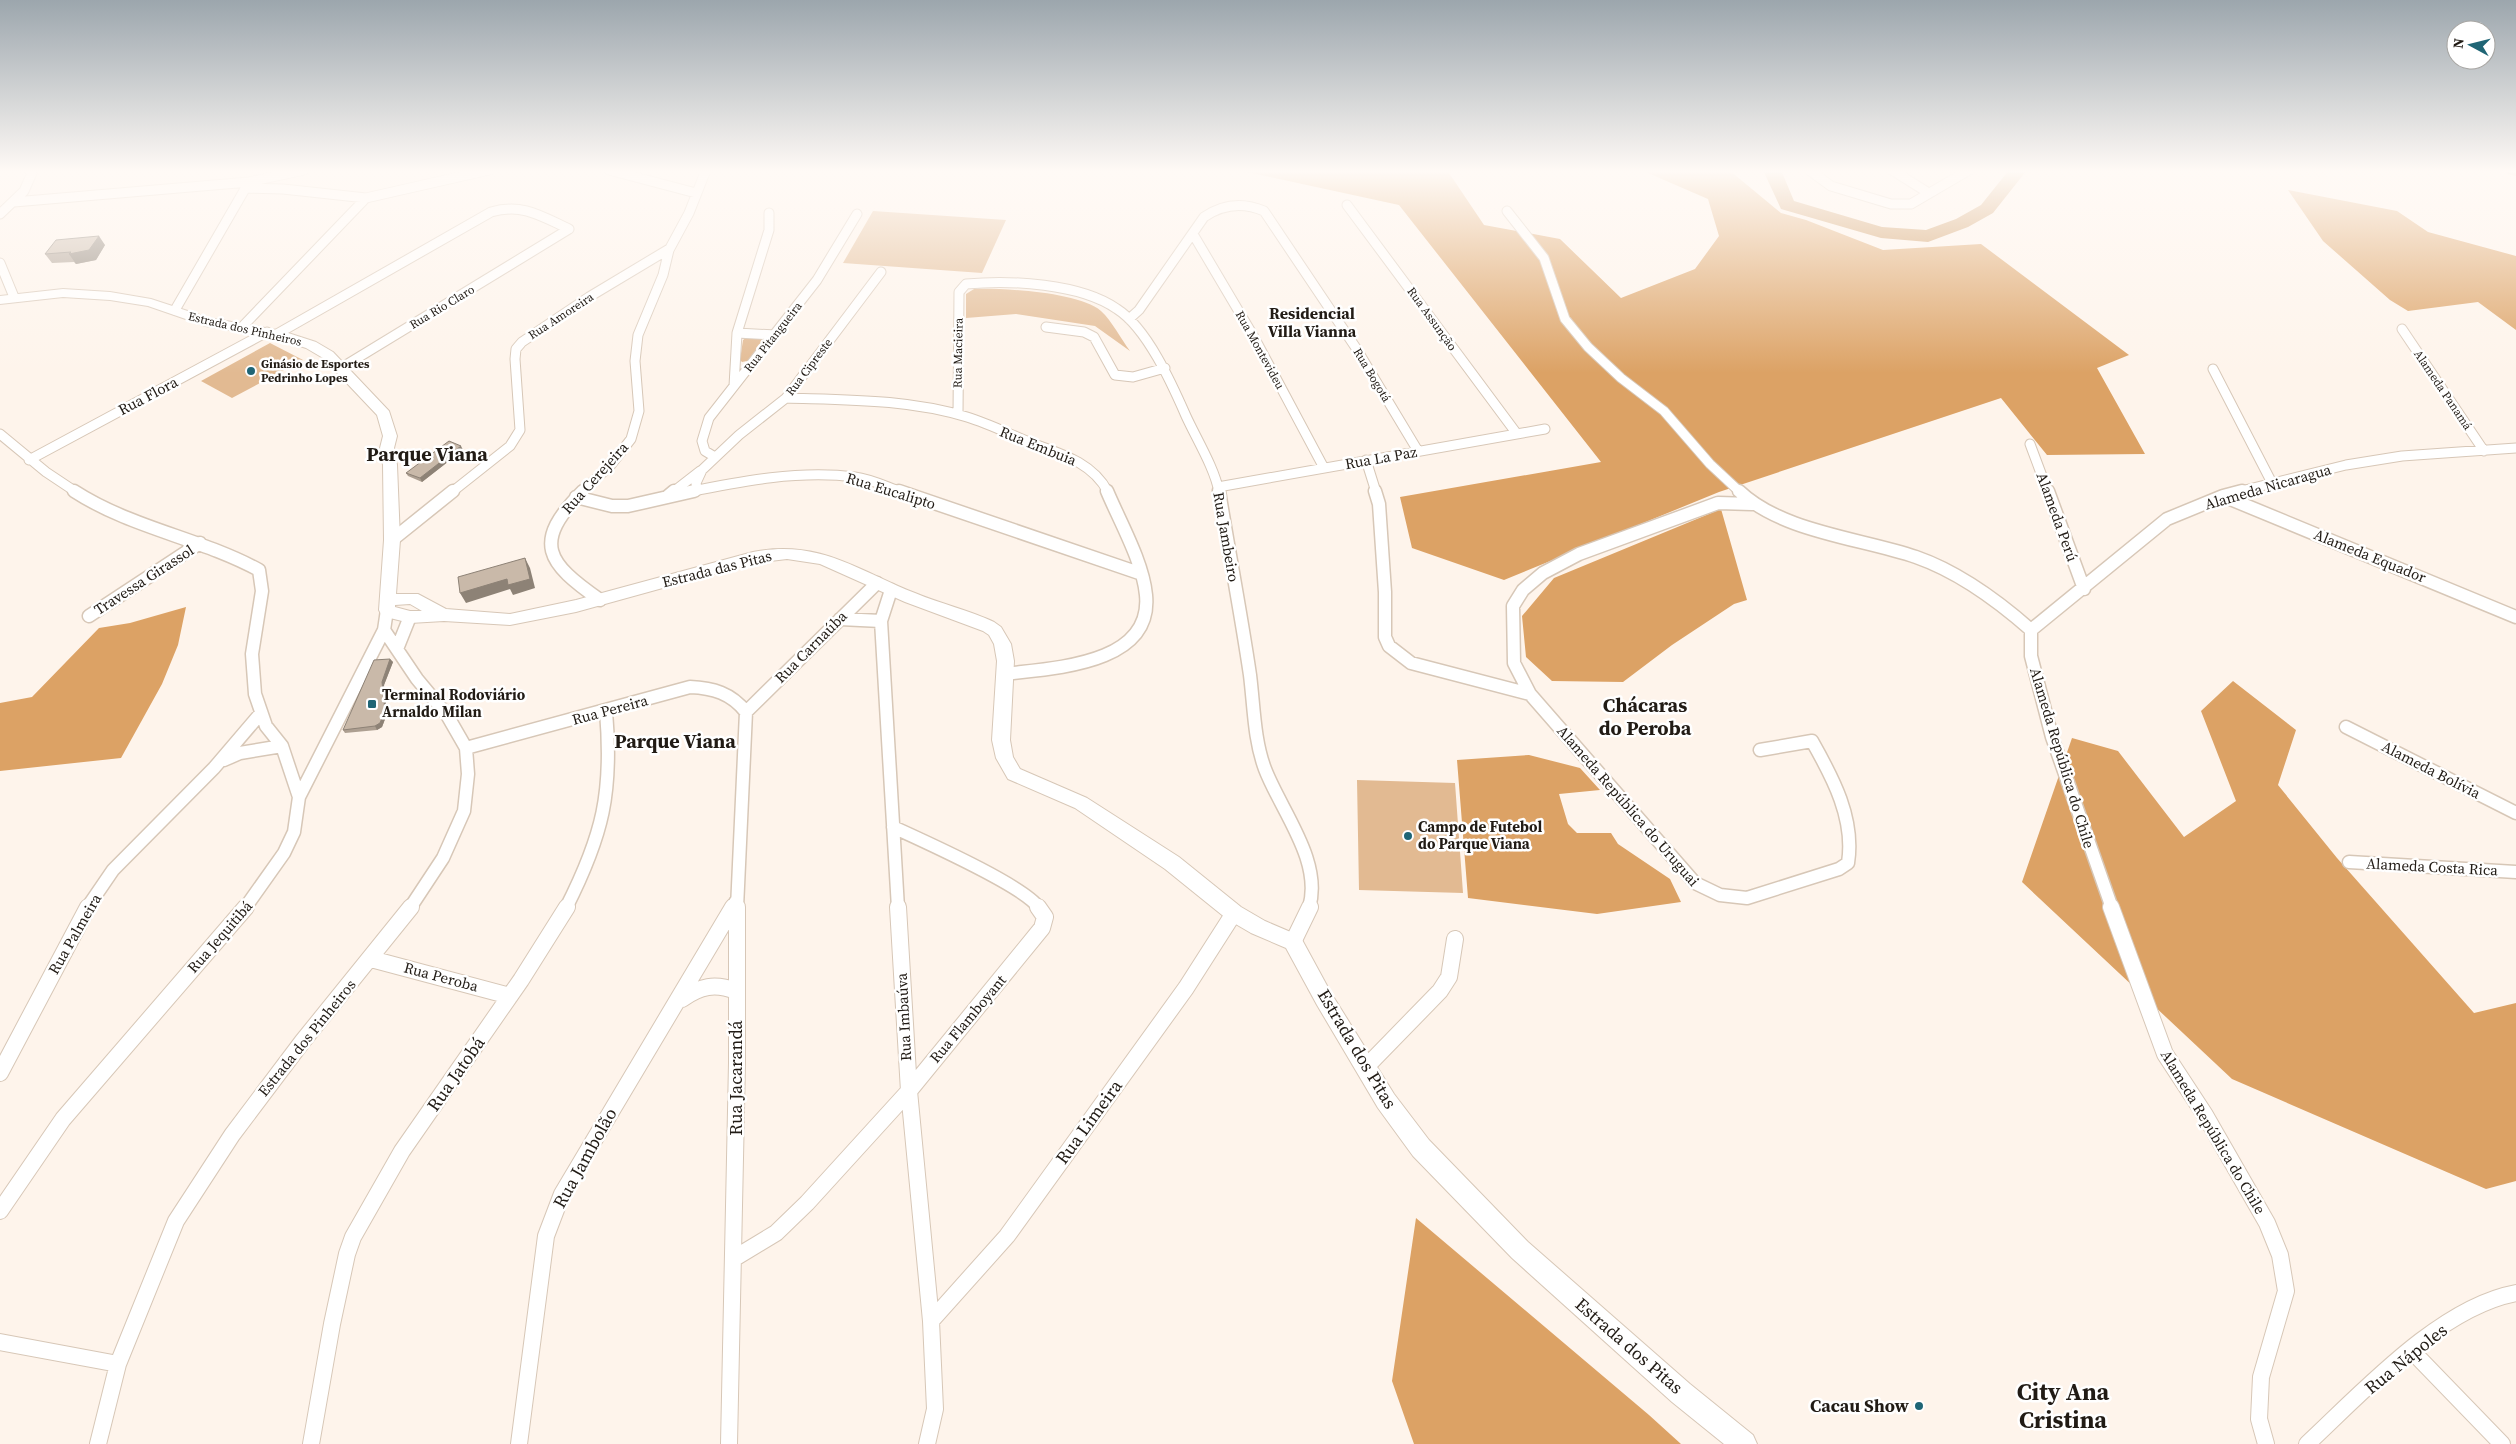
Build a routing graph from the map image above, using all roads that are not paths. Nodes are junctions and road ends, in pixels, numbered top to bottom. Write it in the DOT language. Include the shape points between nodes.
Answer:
graph roads {
  1 [pos="217,237"];
  2 [pos="328,237"];
  3 [pos="442,237"];
  4 [pos="557,237"];
  5 [pos="676,237"];
  6 [pos="767,237"];
  7 [pos="843,237"];
  8 [pos="1191,237"];
  9 [pos="1195,237"];
  10 [pos="1282,237"];
  11 [pos="1371,237"];
  12 [pos="1528,237"];
  13 [pos="669,250"];
  14 [pos="0,263"];
  15 [pos="881,272"];
  16 [pos="959,292"];
  17 [pos="14,298"];
  18 [pos="0,300"];
  19 [pos="174,310"];
  20 [pos="1130,319"];
  21 [pos="242,327"];
  22 [pos="1046,327"];
  23 [pos="2402,329"];
  24 [pos="272,333"];
  25 [pos="737,333"];
  26 [pos="776,335"];
  27 [pos="340,368"];
  28 [pos="1165,368"];
  29 [pos="2213,369"];
  30 [pos="734,386"];
  31 [pos="786,398"];
  32 [pos="958,414"];
  33 [pos="1545,429"];
  34 [pos="0,434"];
  35 [pos="1517,434"];
  36 [pos="2030,444"];
  37 [pos="2516,448"];
  38 [pos="2500,449"];
  39 [pos="1418,451"];
  40 [pos="2484,451"];
  41 [pos="2516,456"];
  42 [pos="715,457"];
  43 [pos="29,460"];
  44 [pos="1366,460"];
  45 [pos="1324,468"];
  46 [pos="702,470"];
  47 [pos="2272,483"];
  48 [pos="1218,487"];
  49 [pos="697,491"];
  50 [pos="576,496"];
  51 [pos="2223,496"];
  52 [pos="665,498"];
  53 [pos="1752,504"];
  54 [pos="392,540"];
  55 [pos="200,543"];
  56 [pos="1139,573"];
  57 [pos="390,583"];
  58 [pos="884,587"];
  59 [pos="2084,589"];
  60 [pos="412,598"];
  61 [pos="600,600"];
  62 [pos="388,605"];
  63 [pos="444,615"];
  64 [pos="89,616"];
  65 [pos="2516,617"];
  66 [pos="409,619"];
  67 [pos="840,619"];
  68 [pos="881,621"];
  69 [pos="384,630"];
  70 [pos="2030,630"];
  71 [pos="398,649"];
  72 [pos="1004,674"];
  73 [pos="1530,694"];
  74 [pos="606,711"];
  75 [pos="746,712"];
  76 [pos="261,713"];
  77 [pos="2346,727"];
  78 [pos="282,746"];
  79 [pos="466,748"];
  80 [pos="1760,750"];
  81 [pos="214,768"];
  82 [pos="299,797"];
  83 [pos="2516,813"];
  84 [pos="893,827"];
  85 [pos="2348,862"];
  86 [pos="2516,872"];
  87 [pos="737,899"];
  88 [pos="1234,913"];
  89 [pos="1455,939"];
  90 [pos="1294,942"];
  91 [pos="371,958"];
  92 [pos="736,992"];
  93 [pos="510,996"];
  94 [pos="675,1005"];
  95 [pos="1366,1067"];
  96 [pos="0,1073"];
  97 [pos="909,1091"];
  98 [pos="0,1211"];
  99 [pos="732,1259"];
  100 [pos="2516,1293"];
  101 [pos="931,1321"];
  102 [pos="0,1342"];
  103 [pos="2411,1350"];
  104 [pos="118,1364"];
  105 [pos="98,1444"];
  106 [pos="310,1444"];
  107 [pos="519,1444"];
  108 [pos="728,1444"];
  109 [pos="927,1444"];
  110 [pos="1744,1444"];
  111 [pos="2266,1444"];
  112 [pos="2307,1444"];
  113 [pos="2502,1444"];
  1 -- 19 [label="street"];
  2 -- 21 [label="street"];
  3 -- 24 [label="street, Rua Flora"];
  4 -- 27 [label="street, Rua Rio Claro"];
  5 -- 13 [label="street, Rua Cerejeira"];
  6 -- 25 [label="street"];
  7 -- 26 [label="street, Rua Pitangueira" via="817,280"];
  8 -- 20 [label="street, Rua Bogotá" via="1140,310"];
  9 -- 45 [label="street, Rua Montevideu" via="1254,337"];
  10 -- 39 [label="street, Rua Bogotá" via="1356,348"];
  11 -- 35 [label="street, Rua Assunção"];
  12 -- 53 [label="street" via="1544,258 1564,319 1621,378 1664,411 1710,464"];
  13 -- 50 [label="street, Rua Cerejeira" via="634,356 640,398 639,418 630,440 614,462"];
  13 -- 54 [label="street, Rua Amoreira" via="581,302 522,342 516,349 515,359 520,430 510,446"];
  14 -- 17 [label="street"];
  15 -- 31 [label="street, Rua Cipreste"];
  16 -- 20 [label="street, Rua Jambeiro" via="966,284 978,282 1058,288 1100,299"];
  16 -- 32 [label="street, Rua Macieira"];
  17 -- 18 [label="main road, Estrada dos Pinheiros"];
  17 -- 19 [label="main road, Estrada dos Pinheiros" via="63,293 104,295"];
  19 -- 21 [label="main road, Estrada dos Pinheiros" via="206,322"];
  20 -- 28 [label="street, Rua Jambeiro"];
  21 -- 24 [label="main road, Estrada dos Pinheiros"];
  22 -- 28 [label="street" via="1084,332 1094,337 1115,375 1122,378"];
  23 -- 40 [label="street, Alameda Panamá"];
  24 -- 27 [label="main road, Estrada dos Pinheiros" via="311,345 328,355"];
  24 -- 43 [label="street, Rua Flora"];
  25 -- 26 [label="street"];
  25 -- 30 [label="street"];
  26 -- 30 [label="street, Rua Pitangueira"];
  27 -- 54 [label="main road, Estrada dos Pinheiros" via="384,414 390,436 387,448"];
  28 -- 48 [label="street, Rua Jambeiro"];
  29 -- 47 [label="street"];
  30 -- 42 [label="street, Rua Pitangueira" via="709,418 704,430 702,441 705,451"];
  31 -- 32 [label="street, Rua Embuia" via="859,401"];
  31 -- 42 [label="street, Rua Cipreste"];
  32 -- 56 [label="street, Rua Embuia" via="1087,465 1107,490"];
  33 -- 35 [label="street, Rua La Paz"];
  34 -- 43 [label="street"];
  35 -- 39 [label="street, Rua La Paz"];
  36 -- 59 [label="street, Alameda Perú"];
  37 -- 38 [label="street, Alameda Nicaragua"];
  38 -- 40 [label="street, Alameda Nicaragua"];
  38 -- 41 [label="street"];
  39 -- 44 [label="street, Rua La Paz"];
  40 -- 47 [label="street, Alameda Nicaragua" via="2402,456 2346,465"];
  42 -- 46 [label="street, Rua Cipreste"];
  43 -- 55 [label="street" via="56,481 93,502 131,520"];
  44 -- 45 [label="street, Rua La Paz"];
  44 -- 73 [label="street" via="1379,504 1385,637 1389,646 1411,662"];
  45 -- 48 [label="street, Rua La Paz"];
  46 -- 49 [label="street" via="696,483"];
  46 -- 52 [label="street, Rua Cipreste"];
  47 -- 51 [label="street, Alameda Nicaragua"];
  48 -- 90 [label="street, Rua Jambeiro" via="1250,675 1258,745 1313,879 1313,901"];
  49 -- 52 [label="street, Rua Eucalipto"];
  49 -- 56 [label="street, Rua Eucalipto" via="802,474 857,478"];
  50 -- 52 [label="street, Rua Eucalipto" via="612,506"];
  50 -- 61 [label="street, Rua Cerejeira" via="553,530 550,550 572,580"];
  51 -- 59 [label="street, Alameda Nicaragua" via="2167,519"];
  51 -- 65 [label="street, Alameda Equador"];
  53 -- 70 [label="street" via="1810,529 1916,557 1949,571 1999,602"];
  53 -- 73 [label="street" via="1718,503 1579,554 1543,572 1523,590 1514,606 1514,663"];
  54 -- 57 [label="main road, Estrada dos Pinheiros"];
  55 -- 64 [label="street, Travessa Girassol"];
  55 -- 76 [label="street" via="259,570 262,591 252,674"];
  56 -- 72 [label="street, Rua Embuia" via="1146,596 1145,616 1138,633 1123,646 1091,661"];
  57 -- 60 [label="main road"];
  57 -- 62 [label="main road, Estrada dos Pinheiros"];
  58 -- 61 [label="main road, Estrada das Pitas" via="810,556 772,555 750,558"];
  58 -- 67 [label="street, Rua Carnaúba"];
  58 -- 68 [label="street, Rua Imbaúva"];
  58 -- 72 [label="main road, Estrada das Pitas" via="995,631 1003,646"];
  59 -- 70 [label="street, Alameda Nicaragua"];
  60 -- 62 [label="main road"];
  60 -- 63 [label="main road, Estrada das Pitas"];
  60 -- 66 [label="main road"];
  61 -- 63 [label="main road, Estrada das Pitas" via="500,620"];
  62 -- 66 [label="main road, Estrada das Pitas"];
  62 -- 69 [label="street, Estrada dos Pinheiros"];
  63 -- 66 [label="main road, Estrada das Pitas"];
  66 -- 71 [label="street"];
  67 -- 68 [label="street"];
  67 -- 75 [label="street, Rua Carnaúba"];
  68 -- 84 [label="street, Rua Imbaúva"];
  69 -- 71 [label="street, Estrada dos Pinheiros"];
  69 -- 82 [label="street, Rua Jequitibá"];
  70 -- 111 [label="street, Alameda República do Chile" via="2031,656 2052,737 2150,1018 2165,1054 2210,1124 2266,1223 2280,1255 2286,1291 2261,1377 2259,1419"];
  71 -- 79 [label="street, Estrada dos Pinheiros" via="417,679 447,715"];
  72 -- 88 [label="main road" via="1000,734 1007,766 1014,774 1101,815 1172,862"];
  73 -- 80 [label="street, Alameda República do Uruguai" via="1695,884 1719,896 1747,898 1839,869 1848,863 1851,854 1845,812 1832,774 1812,741"];
  74 -- 75 [label="street, Rua Pereira" via="690,687 707,687 730,695"];
  74 -- 79 [label="street, Rua Pereira"];
  74 -- 93 [label="street, Rua Jatobá" via="611,740 610,783 601,827 572,901"];
  75 -- 87 [label="street, Rua Jacarandá"];
  76 -- 78 [label="street" via="266,726"];
  76 -- 81 [label="street, Rua Palmeira"];
  77 -- 83 [label="street, Alameda Bolívia"];
  78 -- 81 [label="street, Rua Palmeira" via="240,752"];
  78 -- 82 [label="street"];
  79 -- 91 [label="street, Estrada dos Pinheiros" via="467,793 459,824 413,904"];
  81 -- 96 [label="street, Rua Palmeira" via="113,870 82,915"];
  82 -- 98 [label="street, Rua Jequitibá" via="294,832 284,853 252,900 63,1119"];
  84 -- 97 [label="street, Rua Imbaúva"];
  84 -- 97 [label="street, Rua Flamboyant" via="1021,892 1036,903 1045,917 1042,928 1026,950"];
  85 -- 86 [label="street, Alameda Costa Rica"];
  87 -- 92 [label="street, Rua Jacarandá"];
  87 -- 94 [label="street, Rua Jambolão"];
  88 -- 90 [label="main road"];
  88 -- 101 [label="street, Rua Limeira" via="1186,988 1007,1236"];
  89 -- 95 [label="street" via="1449,977 1440,991"];
  90 -- 95 [label="main road, Estrada dos Pitas"];
  91 -- 93 [label="street, Rua Peroba"];
  91 -- 104 [label="street, Estrada dos Pinheiros" via="232,1135 176,1221"];
  92 -- 94 [label="street, Rua Jambolão" via="711,984 693,990"];
  92 -- 99 [label="street, Rua Jacarandá"];
  93 -- 106 [label="street, Rua Jatobá" via="387,1174 352,1239 332,1322"];
  94 -- 107 [label="street, Rua Jambolão" via="562,1194 546,1236"];
  95 -- 110 [label="main road, Estrada dos Pitas" via="1386,1101 1421,1148 1520,1250"];
  97 -- 99 [label="street, Rua Flamboyant" via="808,1203 776,1233"];
  97 -- 101 [label="street, Rua Imbaúva"];
  99 -- 108 [label="street, Rua Jacarandá"];
  100 -- 103 [label="street, Rua Nápoles" via="2484,1301"];
  101 -- 109 [label="street, Rua Imbaúva" via="935,1408"];
  102 -- 104 [label="street"];
  103 -- 112 [label="street, Rua Nápoles"];
  103 -- 113 [label="street"];
  104 -- 105 [label="street, Estrada dos Pinheiros"];
}
